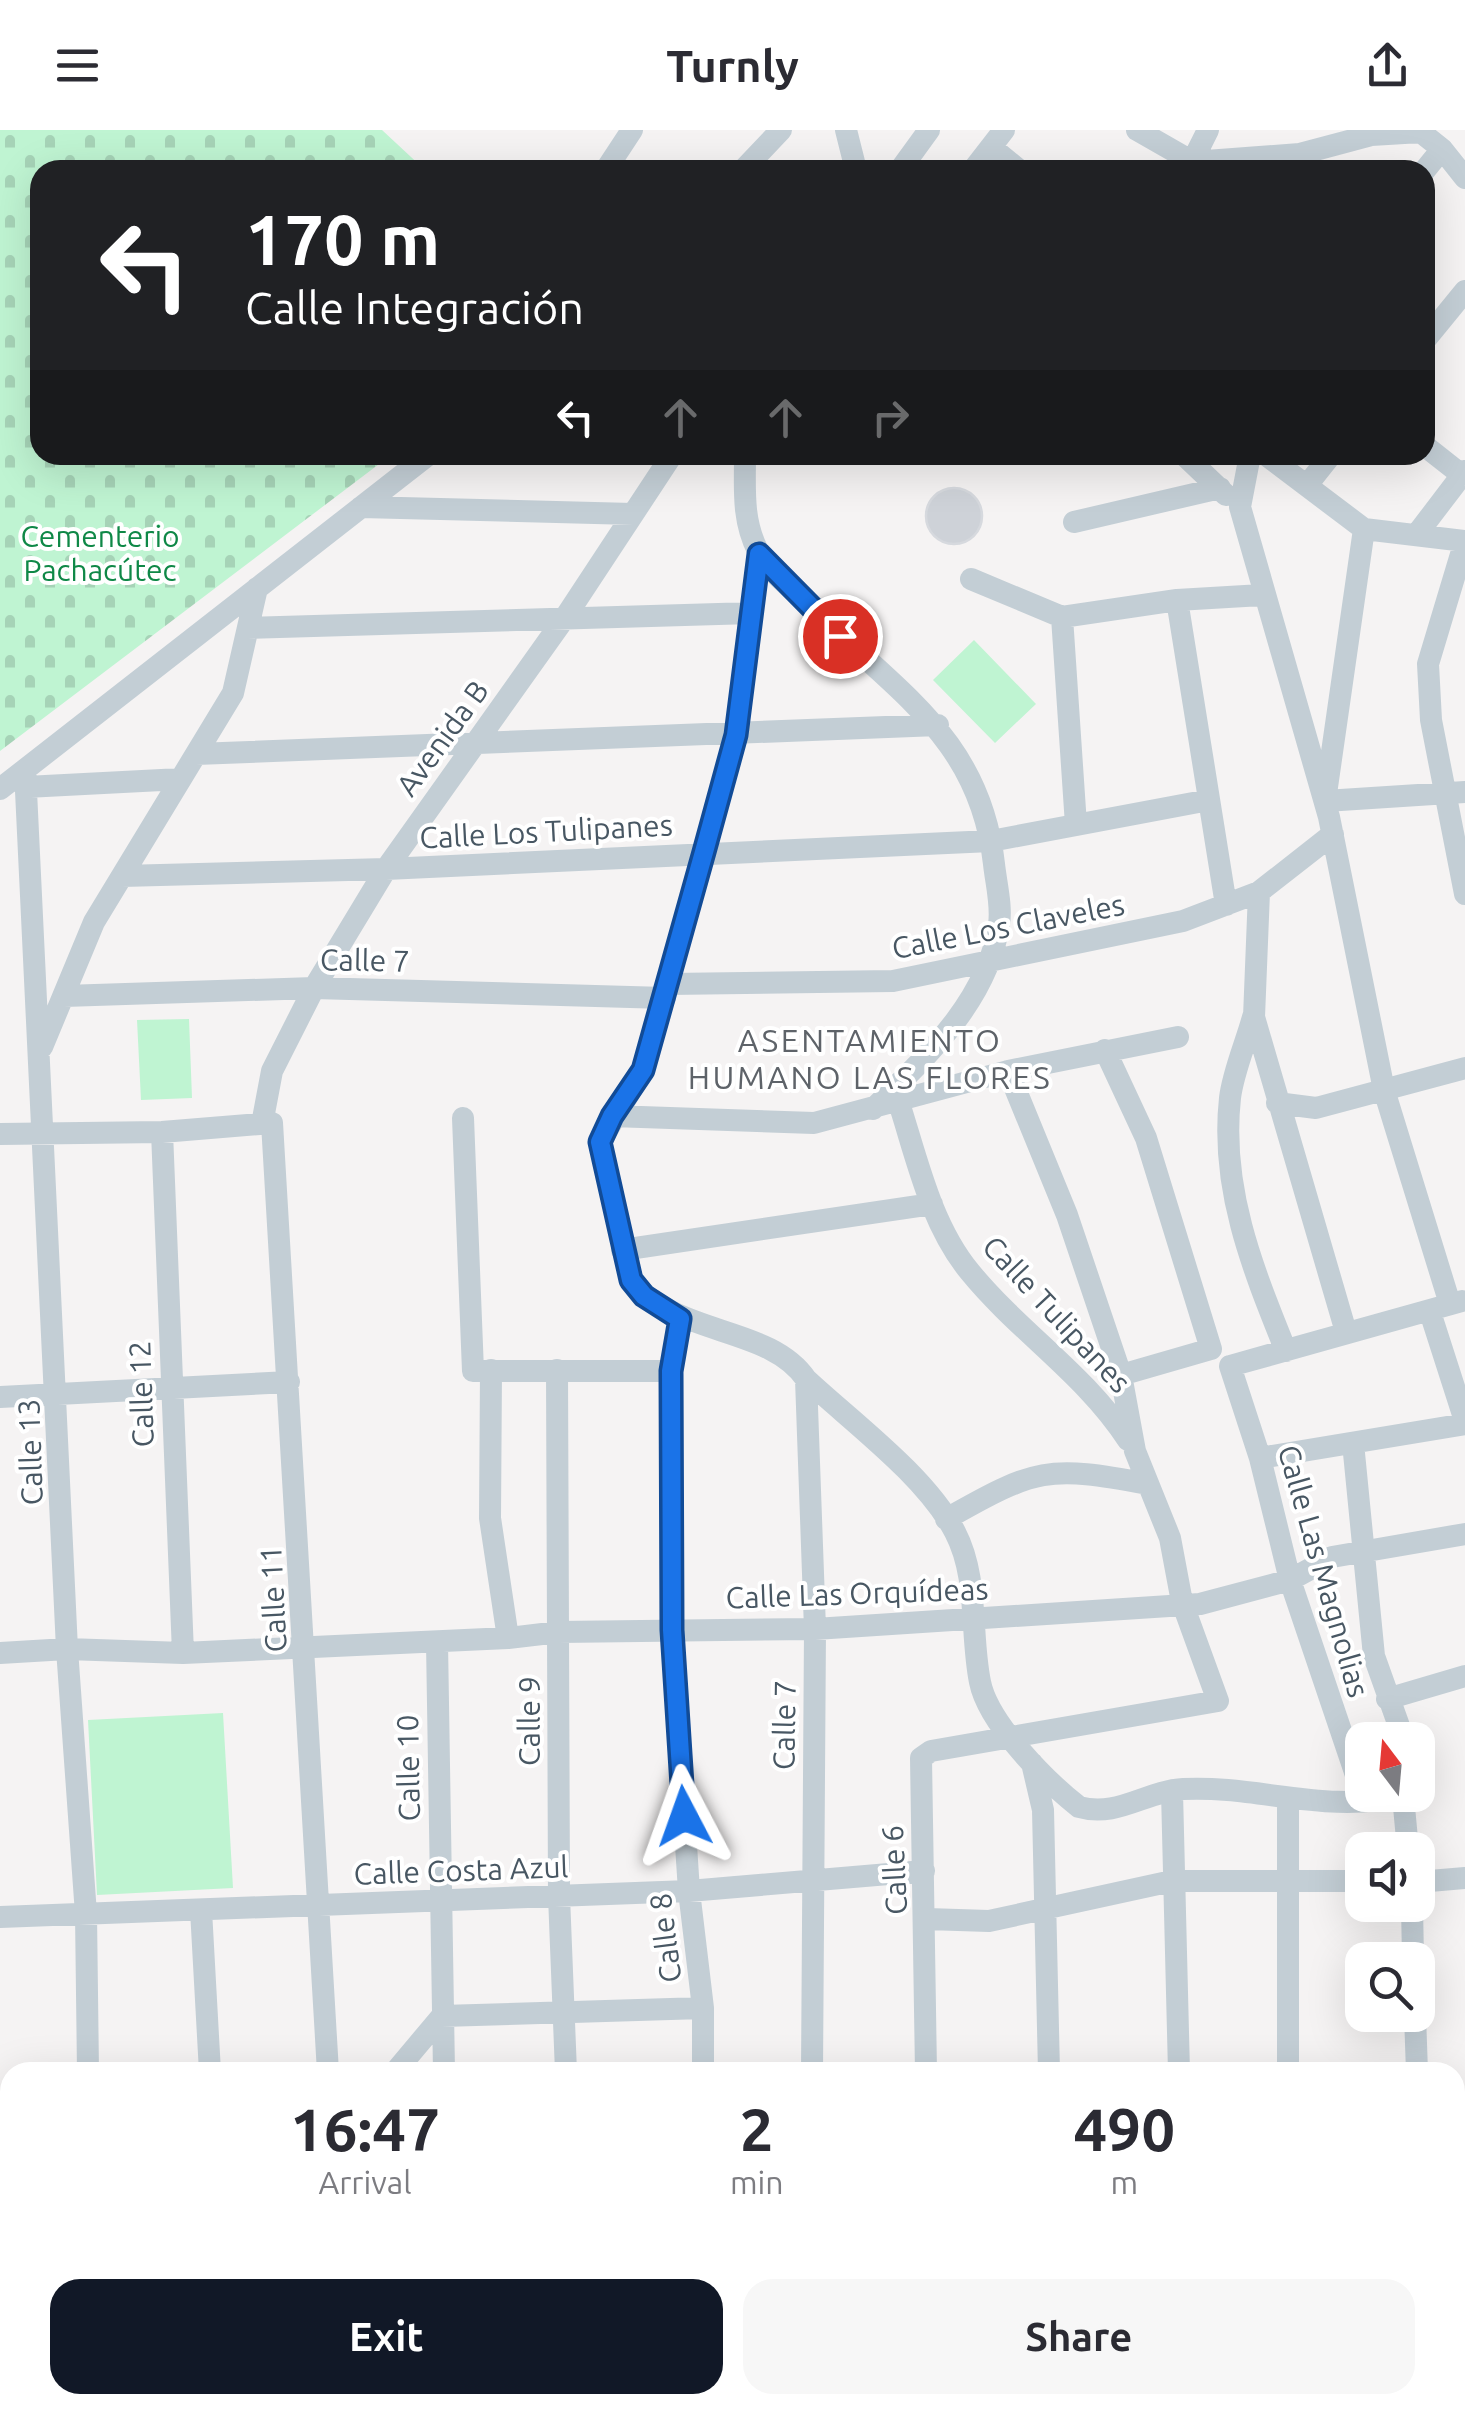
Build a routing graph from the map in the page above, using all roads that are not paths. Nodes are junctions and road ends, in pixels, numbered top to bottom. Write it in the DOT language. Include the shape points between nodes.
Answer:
graph roads {
  1 [pos="632,130"];
  2 [pos="781,130"];
  3 [pos="846,130"];
  4 [pos="929,130"];
  5 [pos="1137,130"];
  6 [pos="1208,130"];
  7 [pos="1316,130"];
  8 [pos="1420,131"];
  9 [pos="998,138"];
  10 [pos="1442,148"];
  11 [pos="612,160"];
  12 [pos="752,160"];
  13 [pos="854,160"];
  14 [pos="907,160"];
  15 [pos="981,160"];
  16 [pos="1012,160"];
  17 [pos="1181,160"];
  18 [pos="1193,160"];
  19 [pos="1294,160"];
  20 [pos="1299,160"];
  21 [pos="1432,160"];
  22 [pos="1465,178"];
  23 [pos="1465,292"];
  24 [pos="1435,328"];
  25 [pos="1435,453"];
  26 [pos="415,465"];
  27 [pos="666,465"];
  28 [pos="745,465"];
  29 [pos="1195,465"];
  30 [pos="1248,465"];
  31 [pos="1280,465"];
  32 [pos="1323,465"];
  33 [pos="1464,473"];
  34 [pos="1308,484"];
  35 [pos="1220,488"];
  36 [pos="1240,507"];
  37 [pos="361,508"];
  38 [pos="634,514"];
  39 [pos="1074,522"];
  40 [pos="1364,529"];
  41 [pos="1417,534"];
  42 [pos="1464,542"];
  43 [pos="759,554"];
  44 [pos="971,579"];
  45 [pos="258,588"];
  46 [pos="1262,595"];
  47 [pos="1176,600"];
  48 [pos="752,612"];
  49 [pos="566,616"];
  50 [pos="1062,617"];
  51 [pos="248,628"];
  52 [pos="938,725"];
  53 [pos="736,735"];
  54 [pos="474,742"];
  55 [pos="196,754"];
  56 [pos="25,778"];
  57 [pos="181,779"];
  58 [pos="0,789"];
  59 [pos="1455,794"];
  60 [pos="1209,800"];
  61 [pos="1325,801"];
  62 [pos="1076,825"];
  63 [pos="1333,834"];
  64 [pos="991,842"];
  65 [pos="704,852"];
  66 [pos="386,869"];
  67 [pos="122,876"];
  68 [pos="1259,892"];
  69 [pos="1465,894"];
  70 [pos="1226,905"];
  71 [pos="989,963"];
  72 [pos="314,988"];
  73 [pos="667,990"];
  74 [pos="64,996"];
  75 [pos="1254,1016"];
  76 [pos="1178,1037"];
  77 [pos="1105,1050"];
  78 [pos="39,1055"];
  79 [pos="1465,1068"];
  80 [pos="1008,1071"];
  81 [pos="1384,1090"];
  82 [pos="899,1103"];
  83 [pos="1277,1103"];
  84 [pos="873,1109"];
  85 [pos="612,1116"];
  86 [pos="463,1118"];
  87 [pos="267,1124"];
  88 [pos="162,1132"];
  89 [pos="43,1133"];
  90 [pos="0,1134"];
  91 [pos="932,1204"];
  92 [pos="622,1250"];
  93 [pos="1448,1305"];
  94 [pos="680,1319"];
  95 [pos="1346,1332"];
  96 [pos="1286,1351"];
  97 [pos="482,1370"];
  98 [pos="557,1370"];
  99 [pos="671,1371"];
  100 [pos="1121,1374"];
  101 [pos="806,1379"];
  102 [pos="289,1382"];
  103 [pos="171,1388"];
  104 [pos="58,1395"];
  105 [pos="0,1396"];
  106 [pos="1465,1423"];
  107 [pos="1353,1443"];
  108 [pos="1136,1451"];
  109 [pos="1260,1458"];
  110 [pos="1148,1484"];
  111 [pos="946,1519"];
  112 [pos="1465,1534"];
  113 [pos="1364,1553"];
  114 [pos="1290,1580"];
  115 [pos="1182,1602"];
  116 [pos="974,1620"];
  117 [pos="815,1629"];
  118 [pos="672,1630"];
  119 [pos="559,1632"];
  120 [pos="508,1638"];
  121 [pos="437,1642"];
  122 [pos="306,1647"];
  123 [pos="67,1649"];
  124 [pos="0,1653"];
  125 [pos="183,1653"];
  126 [pos="1465,1676"];
  127 [pos="1388,1700"];
  128 [pos="1397,1722"];
  129 [pos="1010,1734"];
  130 [pos="1345,1741"];
  131 [pos="1031,1760"];
  132 [pos="1172,1792"];
  133 [pos="1345,1798"];
  134 [pos="1288,1800"];
  135 [pos="924,1871"];
  136 [pos="1465,1878"];
  137 [pos="1287,1879"];
  138 [pos="1172,1880"];
  139 [pos="1345,1881"];
  140 [pos="1435,1881"];
  141 [pos="812,1882"];
  142 [pos="689,1891"];
  143 [pos="559,1896"];
  144 [pos="440,1900"];
  145 [pos="320,1905"];
  146 [pos="201,1910"];
  147 [pos="1043,1912"];
  148 [pos="86,1914"];
  149 [pos="0,1917"];
  150 [pos="927,1919"];
  151 [pos="703,2008"];
  152 [pos="565,2011"];
  153 [pos="442,2016"];
  154 [pos="1416,2032"];
  155 [pos="88,2062"];
  156 [pos="209,2062"];
  157 [pos="328,2062"];
  158 [pos="403,2062"];
  159 [pos="444,2062"];
  160 [pos="566,2062"];
  161 [pos="703,2062"];
  162 [pos="812,2062"];
  163 [pos="926,2062"];
  164 [pos="1050,2062"];
  165 [pos="1179,2062"];
  166 [pos="1288,2062"];
  167 [pos="1417,2062"];
  1 -- 11 [label="street"];
  2 -- 12 [label="street"];
  3 -- 13 [label="street"];
  4 -- 14 [label="street"];
  5 -- 17 [label="street"];
  6 -- 18 [label="street"];
  7 -- 19 [label="street"];
  8 -- 10 [label="street"];
  8 -- 20 [label="street" via="1371,135"];
  9 -- 15 [label="street"];
  9 -- 16 [label="street"];
  10 -- 21 [label="street"];
  10 -- 22 [label="street"];
  23 -- 24 [label="street"];
  25 -- 33 [label="street"];
  26 -- 37 [label="street"];
  27 -- 38 [label="street, Avenida B"];
  28 -- 43 [label="street" via="744,514"];
  29 -- 35 [label="street"];
  30 -- 36 [label="street"];
  31 -- 34 [label="street"];
  32 -- 34 [label="street"];
  33 -- 41 [label="street"];
  34 -- 40 [label="street"];
  35 -- 36 [label="street"];
  35 -- 39 [label="street"];
  36 -- 46 [label="street"];
  37 -- 38 [label="street"];
  37 -- 45 [label="street"];
  38 -- 49 [label="street, Avenida B"];
  40 -- 41 [label="street"];
  40 -- 61 [label="street"];
  41 -- 42 [label="street"];
  42 -- 59 [label="street" via="1428,664 1431,720"];
  43 -- 48 [label="street"];
  43 -- 52 [label="street"];
  44 -- 50 [label="street"];
  45 -- 51 [label="street"];
  45 -- 56 [label="street"];
  46 -- 47 [label="street"];
  46 -- 61 [label="street"];
  47 -- 50 [label="street"];
  47 -- 60 [label="street"];
  48 -- 49 [label="street"];
  48 -- 53 [label="street"];
  49 -- 51 [label="street"];
  49 -- 54 [label="street, Avenida B"];
  50 -- 62 [label="street"];
  51 -- 55 [label="street" via="233,693"];
  52 -- 53 [label="street"];
  52 -- 64 [label="street" via="978,790"];
  53 -- 54 [label="street"];
  53 -- 65 [label="street"];
  54 -- 55 [label="street"];
  54 -- 66 [label="street, Avenida B"];
  55 -- 57 [label="street"];
  56 -- 57 [label="street"];
  56 -- 58 [label="street"];
  56 -- 78 [label="street, Calle 13"];
  57 -- 67 [label="street"];
  59 -- 61 [label="street"];
  59 -- 69 [label="street"];
  60 -- 62 [label="street, Calle Los Tulipanes"];
  60 -- 70 [label="street"];
  61 -- 63 [label="street"];
  62 -- 64 [label="street, Calle Los Tulipanes"];
  63 -- 68 [label="street, Calle Los Claveles"];
  63 -- 81 [label="street"];
  64 -- 65 [label="street, Calle Los Tulipanes"];
  64 -- 71 [label="street" via="1000,922"];
  65 -- 66 [label="street, Calle Los Tulipanes"];
  65 -- 73 [label="street"];
  66 -- 67 [label="street, Calle Los Tulipanes"];
  66 -- 72 [label="street, Avenida B"];
  67 -- 74 [label="street" via="94,922"];
  68 -- 70 [label="street, Calle Los Claveles"];
  68 -- 75 [label="street"];
  70 -- 71 [label="street, Calle Los Claveles" via="1183,921"];
  71 -- 73 [label="street, Calle Los Claveles" via="893,981"];
  71 -- 84 [label="street" via="933,1050"];
  72 -- 73 [label="street, Calle 7"];
  72 -- 74 [label="street, Calle 7"];
  72 -- 87 [label="street, Avenida B" via="272,1071"];
  73 -- 85 [label="street" via="643,1070"];
  74 -- 78 [label="street"];
  75 -- 83 [label="street"];
  75 -- 96 [label="street" via="1230,1096 1229,1162 1236,1219"];
  76 -- 77 [label="street"];
  77 -- 80 [label="street"];
  77 -- 100 [label="street" via="1146,1138 1211,1349"];
  78 -- 89 [label="street, Calle 13"];
  79 -- 81 [label="street"];
  80 -- 82 [label="street"];
  80 -- 100 [label="street, Calle Tulipanes" via="1067,1214"];
  81 -- 83 [label="street" via="1316,1108"];
  81 -- 93 [label="street"];
  82 -- 84 [label="street"];
  82 -- 91 [label="street, Calle Tulipanes"];
  83 -- 95 [label="street"];
  84 -- 85 [label="street" via="814,1122"];
  85 -- 92 [label="street" via="600,1142"];
  86 -- 97 [label="street"];
  87 -- 88 [label="street"];
  87 -- 102 [label="street, Calle 11"];
  88 -- 89 [label="street"];
  88 -- 103 [label="street, Calle 12"];
  89 -- 90 [label="street"];
  89 -- 104 [label="street, Calle 13"];
  91 -- 92 [label="street"];
  91 -- 108 [label="street, Calle Tulipanes" via="969,1272 1096,1395"];
  92 -- 94 [label="street" via="644,1296"];
  93 -- 95 [label="street"];
  93 -- 106 [label="street"];
  94 -- 99 [label="street, Calle 8"];
  94 -- 101 [label="street" via="792,1360"];
  95 -- 96 [label="street"];
  96 -- 109 [label="street, Calle Las Magnolias" via="1230,1366"];
  97 -- 98 [label="street"];
  97 -- 120 [label="street" via="490,1518"];
  98 -- 99 [label="street"];
  98 -- 119 [label="street, Calle 9"];
  99 -- 118 [label="street, Calle 8"];
  100 -- 108 [label="street, Calle Tulipanes"];
  101 -- 111 [label="street"];
  101 -- 117 [label="street, Calle 7"];
  102 -- 103 [label="street"];
  102 -- 122 [label="street, Calle 11"];
  103 -- 104 [label="street"];
  103 -- 125 [label="street, Calle 12"];
  104 -- 105 [label="street"];
  104 -- 123 [label="street, Calle 13"];
  106 -- 107 [label="street"];
  107 -- 109 [label="street"];
  107 -- 113 [label="street"];
  108 -- 110 [label="street, Calle Tulipanes"];
  109 -- 114 [label="street, Calle Las Magnolias"];
  110 -- 111 [label="street" via="1052,1470"];
  110 -- 115 [label="street, Calle Tulipanes" via="1170,1538"];
  111 -- 116 [label="street" via="967,1558"];
  112 -- 113 [label="street, Calle Las Orquídeas"];
  113 -- 114 [label="street, Calle Las Orquídeas" via="1332,1557"];
  113 -- 127 [label="street" via="1374,1656"];
  114 -- 115 [label="street, Calle Las Orquídeas" via="1200,1604"];
  114 -- 130 [label="street, Calle Las Magnolias"];
  115 -- 116 [label="street, Calle Las Orquídeas"];
  115 -- 129 [label="street, Calle Tulipanes" via="1218,1702"];
  116 -- 117 [label="street, Calle Las Orquídeas"];
  116 -- 129 [label="street" via="980,1685"];
  117 -- 118 [label="street, Calle Las Orquídeas"];
  117 -- 141 [label="street, Calle 7"];
  118 -- 119 [label="street, Calle Las Orquídeas"];
  118 -- 142 [label="street, Calle 8"];
  119 -- 120 [label="street, Calle Las Orquídeas"];
  119 -- 143 [label="street, Calle 9"];
  120 -- 121 [label="street, Calle Las Orquídeas"];
  121 -- 122 [label="street, Calle Las Orquídeas"];
  121 -- 144 [label="street, Calle 10"];
  122 -- 125 [label="street, Calle Las Orquídeas"];
  122 -- 145 [label="street, Calle 11"];
  123 -- 124 [label="street, Calle Las Orquídeas"];
  123 -- 125 [label="street, Calle Las Orquídeas"];
  123 -- 148 [label="street, Calle 13"];
  126 -- 127 [label="street"];
  127 -- 128 [label="street"];
  129 -- 131 [label="street"];
  129 -- 135 [label="street, Calle 6" via="931,1750 921,1758"];
  131 -- 132 [label="street" via="1062,1793 1093,1810"];
  131 -- 147 [label="street" via="1043,1810"];
  132 -- 134 [label="street"];
  132 -- 138 [label="street"];
  133 -- 134 [label="street"];
  134 -- 137 [label="street"];
  135 -- 141 [label="street, Calle Costa Azul"];
  135 -- 150 [label="street, Calle 6"];
  136 -- 140 [label="street"];
  137 -- 138 [label="street"];
  137 -- 139 [label="street"];
  137 -- 166 [label="street"];
  138 -- 147 [label="street"];
  138 -- 165 [label="street"];
  141 -- 142 [label="street, Calle Costa Azul"];
  141 -- 162 [label="street, Calle 7"];
  142 -- 143 [label="street, Calle Costa Azul"];
  142 -- 151 [label="street, Calle 8"];
  143 -- 144 [label="street, Calle Costa Azul"];
  143 -- 152 [label="street, Calle 9"];
  144 -- 145 [label="street, Calle Costa Azul"];
  144 -- 153 [label="street, Calle 10"];
  145 -- 146 [label="street, Calle Costa Azul"];
  145 -- 157 [label="street, Calle 11"];
  146 -- 148 [label="street, Calle Costa Azul"];
  146 -- 156 [label="street"];
  147 -- 150 [label="street" via="989,1921"];
  147 -- 164 [label="street"];
  148 -- 149 [label="street, Calle Costa Azul"];
  148 -- 155 [label="street, Calle 13"];
  150 -- 163 [label="street, Calle 6"];
  151 -- 152 [label="street"];
  151 -- 161 [label="street, Calle 8"];
  152 -- 153 [label="street"];
  152 -- 160 [label="street, Calle 9"];
  153 -- 158 [label="street"];
  153 -- 159 [label="street, Calle 10"];
  154 -- 167 [label="street"];
}
